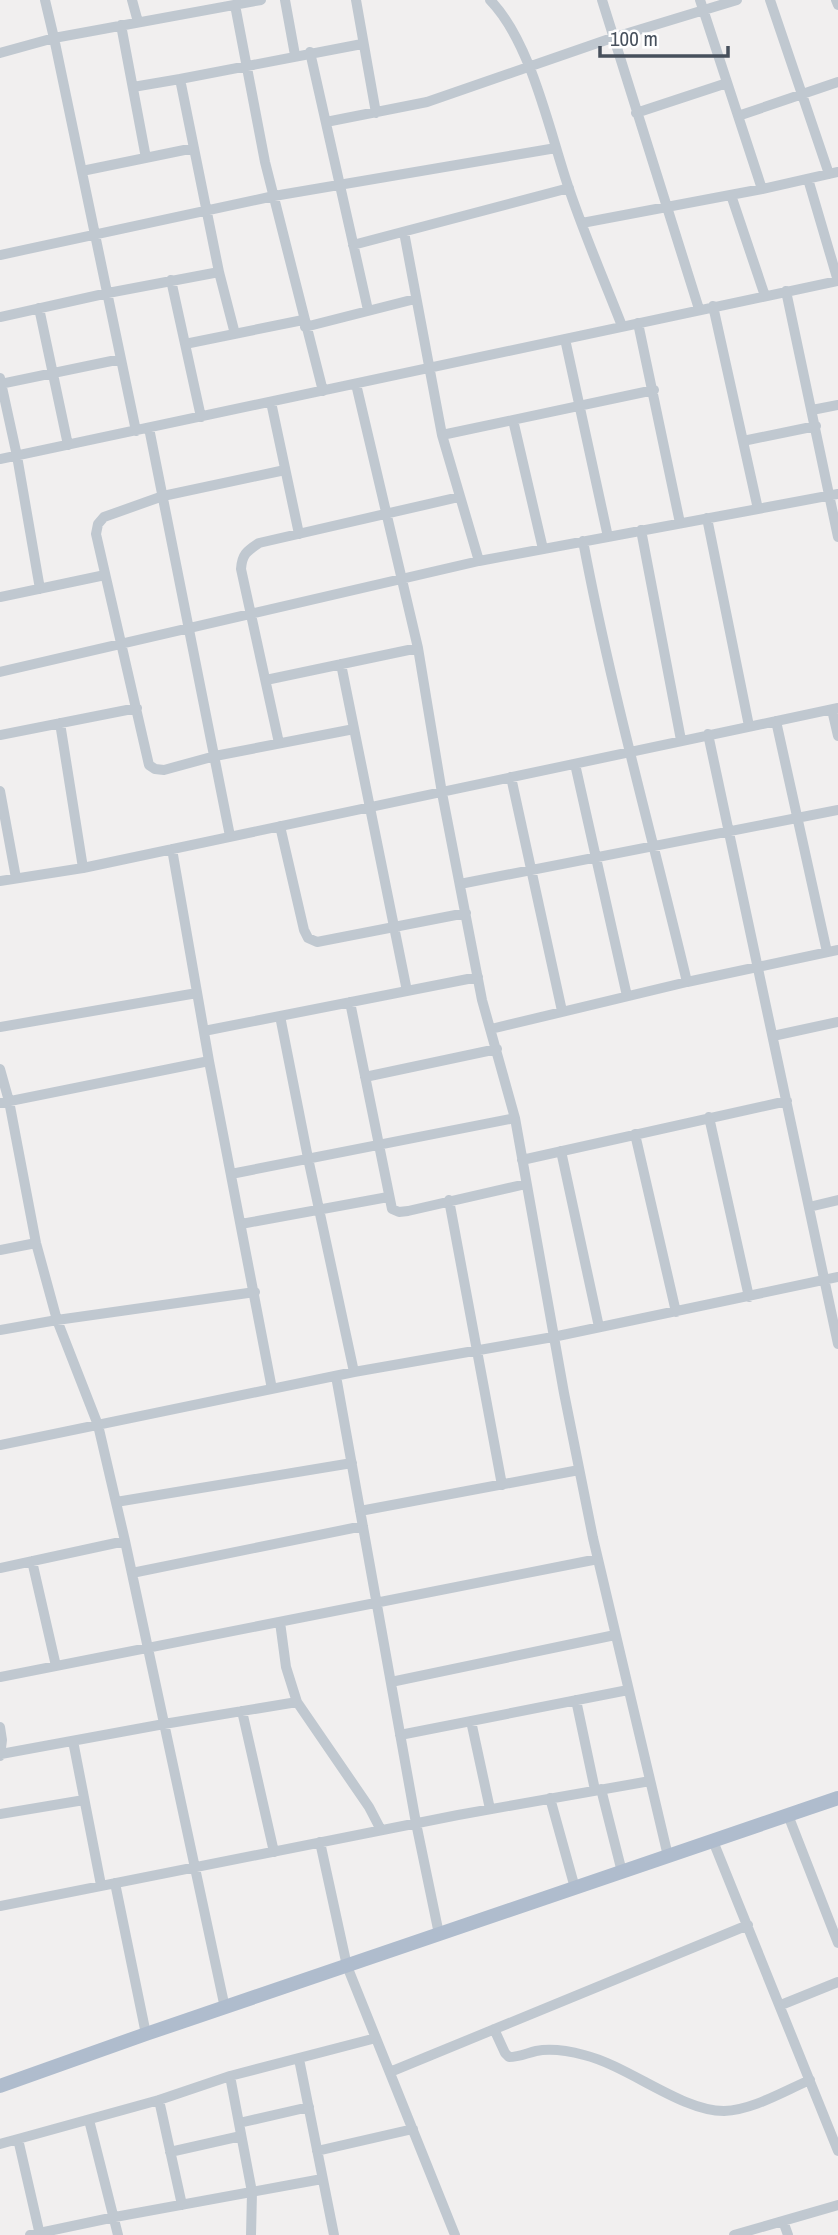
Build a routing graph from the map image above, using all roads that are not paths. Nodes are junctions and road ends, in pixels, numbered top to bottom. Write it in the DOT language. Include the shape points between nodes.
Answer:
graph roads {
  1 [pos="45,0"];
  2 [pos="132,0"];
  3 [pos="261,0"];
  4 [pos="285,0"];
  5 [pos="356,0"];
  6 [pos="490,0"];
  7 [pos="602,0"];
  8 [pos="737,0"];
  9 [pos="770,0"];
  10 [pos="235,5"];
  11 [pos="701,5"];
  12 [pos="138,22"];
  13 [pos="121,25"];
  14 [pos="54,38"];
  15 [pos="612,38"];
  16 [pos="362,44"];
  17 [pos="310,52"];
  18 [pos="0,53"];
  19 [pos="295,55"];
  20 [pos="247,65"];
  21 [pos="530,68"];
  22 [pos="180,79"];
  23 [pos="838,82"];
  24 [pos="727,83"];
  25 [pos="133,87"];
  26 [pos="801,93"];
  27 [pos="376,113"];
  28 [pos="636,113"];
  29 [pos="738,116"];
  30 [pos="326,122"];
  31 [pos="194,148"];
  32 [pos="556,148"];
  33 [pos="146,158"];
  34 [pos="82,171"];
  35 [pos="834,173"];
  36 [pos="808,178"];
  37 [pos="339,184"];
  38 [pos="569,188"];
  39 [pos="762,189"];
  40 [pos="731,195"];
  41 [pos="274,196"];
  42 [pos="665,207"];
  43 [pos="208,210"];
  44 [pos="582,223"];
  45 [pos="404,232"];
  46 [pos="96,233"];
  47 [pos="353,244"];
  48 [pos="0,255"];
  49 [pos="219,272"];
  50 [pos="171,281"];
  51 [pos="838,281"];
  52 [pos="786,292"];
  53 [pos="108,293"];
  54 [pos="765,296"];
  55 [pos="415,299"];
  56 [pos="713,306"];
  57 [pos="39,308"];
  58 [pos="699,309"];
  59 [pos="368,310"];
  60 [pos="0,317"];
  61 [pos="304,323"];
  62 [pos="638,323"];
  63 [pos="622,327"];
  64 [pos="235,334"];
  65 [pos="565,339"];
  66 [pos="185,344"];
  67 [pos="121,359"];
  68 [pos="430,369"];
  69 [pos="52,373"];
  70 [pos="0,382"];
  71 [pos="356,384"];
  72 [pos="654,390"];
  73 [pos="323,391"];
  74 [pos="271,402"];
  75 [pos="838,405"];
  76 [pos="579,406"];
  77 [pos="812,410"];
  78 [pos="201,417"];
  79 [pos="513,420"];
  80 [pos="816,426"];
  81 [pos="149,428"];
  82 [pos="136,431"];
  83 [pos="442,435"];
  84 [pos="743,442"];
  85 [pos="68,445"];
  86 [pos="17,456"];
  87 [pos="0,459"];
  88 [pos="285,470"];
  89 [pos="834,495"];
  90 [pos="163,496"];
  91 [pos="459,497"];
  92 [pos="758,509"];
  93 [pos="387,514"];
  94 [pos="707,518"];
  95 [pos="680,523"];
  96 [pos="641,530"];
  97 [pos="299,534"];
  98 [pos="608,537"];
  99 [pos="838,537"];
  100 [pos="583,541"];
  101 [pos="543,549"];
  102 [pos="479,561"];
  103 [pos="105,575"];
  104 [pos="403,579"];
  105 [pos="40,589"];
  106 [pos="0,597"];
  107 [pos="252,614"];
  108 [pos="189,629"];
  109 [pos="122,644"];
  110 [pos="418,648"];
  111 [pos="341,664"];
  112 [pos="0,672"];
  113 [pos="266,680"];
  114 [pos="136,708"];
  115 [pos="835,709"];
  116 [pos="776,721"];
  117 [pos="60,723"];
  118 [pos="749,726"];
  119 [pos="354,729"];
  120 [pos="708,734"];
  121 [pos="0,736"];
  122 [pos="838,736"];
  123 [pos="681,740"];
  124 [pos="279,743"];
  125 [pos="630,751"];
  126 [pos="215,757"];
  127 [pos="575,764"];
  128 [pos="511,777"];
  129 [pos="0,791"];
  130 [pos="442,793"];
  131 [pos="368,807"];
  132 [pos="838,810"];
  133 [pos="797,817"];
  134 [pos="280,826"];
  135 [pos="729,830"];
  136 [pos="230,836"];
  137 [pos="655,846"];
  138 [pos="172,849"];
  139 [pos="596,857"];
  140 [pos="83,868"];
  141 [pos="531,870"];
  142 [pos="16,878"];
  143 [pos="0,881"];
  144 [pos="460,884"];
  145 [pos="466,913"];
  146 [pos="394,926"];
  147 [pos="832,951"];
  148 [pos="758,966"];
  149 [pos="478,977"];
  150 [pos="687,982"];
  151 [pos="407,991"];
  152 [pos="197,993"];
  153 [pos="627,996"];
  154 [pos="350,1002"];
  155 [pos="562,1011"];
  156 [pos="280,1016"];
  157 [pos="837,1025"];
  158 [pos="0,1027"];
  159 [pos="491,1028"];
  160 [pos="204,1031"];
  161 [pos="773,1036"];
  162 [pos="497,1049"];
  163 [pos="209,1061"];
  164 [pos="0,1069"];
  165 [pos="365,1077"];
  166 [pos="787,1101"];
  167 [pos="4,1102"];
  168 [pos="709,1117"];
  169 [pos="515,1118"];
  170 [pos="635,1134"];
  171 [pos="378,1143"];
  172 [pos="561,1151"];
  173 [pos="308,1158"];
  174 [pos="522,1160"];
  175 [pos="231,1174"];
  176 [pos="526,1184"];
  177 [pos="388,1197"];
  178 [pos="449,1200"];
  179 [pos="838,1200"];
  180 [pos="809,1207"];
  181 [pos="320,1210"];
  182 [pos="241,1224"];
  183 [pos="36,1243"];
  184 [pos="0,1250"];
  185 [pos="838,1277"];
  186 [pos="824,1280"];
  187 [pos="255,1292"];
  188 [pos="749,1297"];
  189 [pos="676,1312"];
  190 [pos="57,1320"];
  191 [pos="599,1327"];
  192 [pos="0,1330"];
  193 [pos="553,1337"];
  194 [pos="838,1345"];
  195 [pos="476,1350"];
  196 [pos="354,1372"];
  197 [pos="336,1376"];
  198 [pos="272,1389"];
  199 [pos="97,1425"];
  200 [pos="0,1445"];
  201 [pos="352,1463"];
  202 [pos="579,1470"];
  203 [pos="502,1485"];
  204 [pos="116,1502"];
  205 [pos="360,1511"];
  206 [pos="363,1526"];
  207 [pos="125,1541"];
  208 [pos="598,1559"];
  209 [pos="32,1561"];
  210 [pos="0,1568"];
  211 [pos="132,1573"];
  212 [pos="377,1603"];
  213 [pos="280,1622"];
  214 [pos="615,1635"];
  215 [pos="148,1647"];
  216 [pos="56,1666"];
  217 [pos="0,1677"];
  218 [pos="391,1682"];
  219 [pos="628,1690"];
  220 [pos="576,1700"];
  221 [pos="297,1702"];
  222 [pos="242,1711"];
  223 [pos="471,1721"];
  224 [pos="164,1724"];
  225 [pos="0,1727"];
  226 [pos="400,1735"];
  227 [pos="73,1741"];
  228 [pos="0,1755"];
  229 [pos="650,1781"];
  230 [pos="598,1790"];
  231 [pos="550,1798"];
  232 [pos="838,1798"];
  233 [pos="84,1800"];
  234 [pos="490,1809"];
  235 [pos="0,1814"];
  236 [pos="788,1815"];
  237 [pos="416,1823"];
  238 [pos="381,1830"];
  239 [pos="713,1841"];
  240 [pos="320,1842"];
  241 [pos="274,1852"];
  242 [pos="668,1856"];
  243 [pos="195,1868"];
  244 [pos="622,1872"];
  245 [pos="115,1883"];
  246 [pos="102,1885"];
  247 [pos="575,1888"];
  248 [pos="0,1906"];
  249 [pos="748,1925"];
  250 [pos="439,1934"];
  251 [pos="838,1943"];
  252 [pos="347,1966"];
  253 [pos="838,1982"];
  254 [pos="781,2005"];
  255 [pos="225,2008"];
  256 [pos="494,2029"];
  257 [pos="146,2034"];
  258 [pos="376,2038"];
  259 [pos="299,2059"];
  260 [pos="390,2072"];
  261 [pos="230,2076"];
  262 [pos="810,2080"];
  263 [pos="0,2086"];
  264 [pos="159,2100"];
  265 [pos="309,2106"];
  266 [pos="89,2120"];
  267 [pos="239,2123"];
  268 [pos="833,2124"];
  269 [pos="413,2129"];
  270 [pos="241,2136"];
  271 [pos="18,2139"];
  272 [pos="0,2144"];
  273 [pos="317,2151"];
  274 [pos="838,2151"];
  275 [pos="170,2152"];
  276 [pos="321,2179"];
  277 [pos="252,2192"];
  278 [pos="181,2205"];
  279 [pos="838,2205"];
  280 [pos="115,2217"];
  281 [pos="783,2221"];
  282 [pos="36,2234"];
  283 [pos="118,2235"];
  284 [pos="251,2235"];
  285 [pos="334,2235"];
  286 [pos="455,2235"];
  287 [pos="734,2235"];
  288 [pos="788,2235"];
  1 -- 14 [label="street"];
  2 -- 12 [label="street"];
  3 -- 10 [label="street"];
  4 -- 19 [label="street"];
  5 -- 16 [label="street"];
  6 -- 21 [label="street" via="503,14"];
  7 -- 15 [label="street"];
  8 -- 11 [label="street"];
  9 -- 26 [label="street"];
  10 -- 12 [label="street"];
  10 -- 20 [label="street"];
  11 -- 15 [label="street"];
  11 -- 24 [label="street"];
  12 -- 13 [label="street"];
  13 -- 14 [label="street"];
  13 -- 25 [label="street"];
  14 -- 18 [label="street"];
  14 -- 34 [label="street"];
  15 -- 21 [label="street"];
  15 -- 28 [label="street"];
  16 -- 17 [label="street"];
  16 -- 27 [label="street"];
  17 -- 19 [label="street"];
  17 -- 30 [label="street"];
  19 -- 20 [label="street"];
  20 -- 22 [label="street"];
  20 -- 41 [label="street"];
  21 -- 27 [label="street" via="427,102"];
  21 -- 32 [label="street"];
  22 -- 25 [label="street"];
  22 -- 31 [label="street"];
  23 -- 26 [label="street"];
  24 -- 28 [label="street"];
  24 -- 29 [label="street"];
  25 -- 33 [label="street"];
  26 -- 29 [label="street"];
  26 -- 35 [label="street"];
  27 -- 30 [label="street"];
  28 -- 42 [label="street"];
  29 -- 39 [label="street"];
  30 -- 37 [label="street"];
  31 -- 33 [label="street"];
  31 -- 43 [label="street"];
  32 -- 37 [label="street"];
  32 -- 38 [label="street"];
  33 -- 34 [label="street"];
  34 -- 46 [label="street"];
  35 -- 36 [label="street"];
  36 -- 39 [label="street"];
  36 -- 51 [label="street"];
  37 -- 41 [label="street"];
  37 -- 47 [label="street"];
  38 -- 44 [label="street"];
  38 -- 45 [label="street"];
  39 -- 40 [label="street"];
  40 -- 42 [label="street"];
  40 -- 54 [label="street"];
  41 -- 43 [label="street"];
  41 -- 61 [label="street"];
  42 -- 44 [label="street"];
  42 -- 58 [label="street"];
  43 -- 46 [label="street"];
  43 -- 49 [label="street"];
  44 -- 63 [label="street"];
  45 -- 47 [label="street"];
  45 -- 55 [label="street"];
  46 -- 48 [label="street"];
  46 -- 53 [label="street"];
  47 -- 59 [label="street"];
  49 -- 50 [label="street"];
  49 -- 64 [label="street"];
  50 -- 53 [label="street"];
  50 -- 66 [label="street"];
  51 -- 52 [label="street"];
  52 -- 54 [label="street"];
  52 -- 77 [label="street"];
  53 -- 57 [label="street"];
  53 -- 67 [label="street"];
  54 -- 56 [label="street"];
  55 -- 59 [label="street"];
  55 -- 68 [label="street"];
  56 -- 58 [label="street"];
  56 -- 84 [label="street"];
  57 -- 60 [label="street"];
  57 -- 69 [label="street"];
  58 -- 62 [label="street"];
  59 -- 61 [label="street"];
  61 -- 64 [label="street"];
  61 -- 73 [label="street"];
  62 -- 63 [label="street"];
  62 -- 72 [label="street"];
  63 -- 65 [label="street"];
  64 -- 66 [label="street"];
  65 -- 68 [label="street"];
  65 -- 76 [label="street"];
  66 -- 78 [label="street"];
  67 -- 69 [label="street"];
  67 -- 82 [label="street"];
  68 -- 71 [label="street"];
  68 -- 83 [label="street"];
  69 -- 70 [label="street"];
  69 -- 85 [label="street"];
  70 -- 86 [label="street"];
  71 -- 73 [label="street"];
  71 -- 93 [label="street"];
  72 -- 76 [label="street"];
  72 -- 95 [label="street"];
  73 -- 74 [label="street"];
  74 -- 78 [label="street"];
  74 -- 88 [label="street"];
  75 -- 77 [label="street"];
  76 -- 79 [label="street"];
  76 -- 98 [label="street"];
  77 -- 80 [label="street"];
  78 -- 81 [label="street"];
  79 -- 83 [label="street"];
  79 -- 101 [label="street"];
  80 -- 84 [label="street"];
  80 -- 89 [label="street"];
  81 -- 82 [label="street"];
  81 -- 90 [label="street"];
  82 -- 85 [label="street"];
  83 -- 91 [label="street"];
  84 -- 92 [label="street"];
  85 -- 86 [label="street"];
  86 -- 87 [label="street"];
  86 -- 105 [label="street"];
  88 -- 90 [label="street"];
  88 -- 97 [label="street"];
  89 -- 92 [label="street"];
  89 -- 99 [label="street"];
  90 -- 103 [label="street" via="104,517 98,524"];
  90 -- 108 [label="street"];
  91 -- 93 [label="street"];
  91 -- 102 [label="street"];
  92 -- 94 [label="street"];
  93 -- 97 [label="street"];
  93 -- 104 [label="street"];
  94 -- 95 [label="street"];
  94 -- 118 [label="street"];
  95 -- 96 [label="street"];
  96 -- 98 [label="street"];
  96 -- 123 [label="street"];
  97 -- 107 [label="street" via="259,543 242,558"];
  98 -- 100 [label="street"];
  100 -- 101 [label="street"];
  100 -- 125 [label="street"];
  101 -- 102 [label="street"];
  102 -- 104 [label="street"];
  103 -- 105 [label="street"];
  103 -- 109 [label="street"];
  104 -- 107 [label="street"];
  104 -- 110 [label="street"];
  105 -- 106 [label="street"];
  107 -- 108 [label="street"];
  107 -- 113 [label="street"];
  108 -- 109 [label="street"];
  108 -- 126 [label="street"];
  109 -- 112 [label="street"];
  109 -- 114 [label="street"];
  110 -- 111 [label="street"];
  110 -- 130 [label="street"];
  111 -- 113 [label="street"];
  111 -- 119 [label="street"];
  113 -- 124 [label="street"];
  114 -- 117 [label="street"];
  114 -- 126 [label="street" via="149,765 155,769"];
  115 -- 116 [label="street"];
  115 -- 122 [label="street"];
  116 -- 118 [label="street"];
  116 -- 133 [label="street"];
  117 -- 121 [label="street"];
  117 -- 140 [label="street"];
  118 -- 120 [label="street"];
  119 -- 124 [label="street"];
  119 -- 131 [label="street"];
  120 -- 123 [label="street"];
  120 -- 135 [label="street"];
  123 -- 125 [label="street"];
  124 -- 126 [label="street"];
  125 -- 127 [label="street"];
  125 -- 137 [label="street"];
  126 -- 136 [label="street"];
  127 -- 128 [label="street"];
  127 -- 139 [label="street"];
  128 -- 130 [label="street"];
  128 -- 141 [label="street"];
  129 -- 142 [label="street"];
  130 -- 131 [label="street"];
  130 -- 144 [label="street"];
  131 -- 134 [label="street"];
  131 -- 146 [label="street"];
  132 -- 133 [label="street"];
  133 -- 135 [label="street"];
  133 -- 147 [label="street"];
  134 -- 136 [label="street"];
  134 -- 146 [label="street" via="308,938 317,942"];
  135 -- 137 [label="street"];
  135 -- 148 [label="street"];
  136 -- 138 [label="street"];
  137 -- 139 [label="street"];
  137 -- 150 [label="street"];
  138 -- 140 [label="street"];
  138 -- 152 [label="street"];
  139 -- 141 [label="street"];
  139 -- 153 [label="street"];
  140 -- 142 [label="street"];
  141 -- 144 [label="street"];
  141 -- 155 [label="street"];
  142 -- 143 [label="street"];
  144 -- 145 [label="street"];
  145 -- 146 [label="street"];
  145 -- 149 [label="street"];
  146 -- 151 [label="street"];
  147 -- 148 [label="street"];
  148 -- 150 [label="street"];
  148 -- 161 [label="street"];
  149 -- 151 [label="street"];
  149 -- 159 [label="street"];
  150 -- 153 [label="street"];
  151 -- 154 [label="street"];
  152 -- 158 [label="street"];
  152 -- 160 [label="street"];
  153 -- 155 [label="street"];
  154 -- 156 [label="street"];
  154 -- 165 [label="street"];
  155 -- 159 [label="street"];
  156 -- 160 [label="street"];
  156 -- 173 [label="street"];
  157 -- 161 [label="street"];
  159 -- 162 [label="street"];
  160 -- 163 [label="street"];
  161 -- 166 [label="street"];
  162 -- 165 [label="street"];
  162 -- 169 [label="street"];
  163 -- 167 [label="street"];
  163 -- 175 [label="street"];
  164 -- 167 [label="street"];
  165 -- 171 [label="street"];
  166 -- 168 [label="street"];
  166 -- 180 [label="street"];
  167 -- 183 [label="street"];
  168 -- 170 [label="street"];
  168 -- 188 [label="street"];
  169 -- 171 [label="street"];
  169 -- 174 [label="street"];
  170 -- 172 [label="street"];
  170 -- 189 [label="street"];
  171 -- 173 [label="street"];
  171 -- 177 [label="street"];
  172 -- 174 [label="street"];
  172 -- 191 [label="street"];
  173 -- 175 [label="street"];
  173 -- 181 [label="street"];
  174 -- 176 [label="street"];
  175 -- 182 [label="street"];
  176 -- 178 [label="street"];
  176 -- 193 [label="street"];
  177 -- 178 [label="street" via="392,1209 399,1212"];
  177 -- 181 [label="street"];
  178 -- 195 [label="street"];
  179 -- 180 [label="street"];
  180 -- 186 [label="street"];
  181 -- 182 [label="street"];
  181 -- 196 [label="street"];
  182 -- 187 [label="street"];
  183 -- 184 [label="street"];
  183 -- 190 [label="street"];
  185 -- 186 [label="street"];
  186 -- 188 [label="street"];
  186 -- 194 [label="street"];
  187 -- 190 [label="street"];
  187 -- 198 [label="street"];
  188 -- 189 [label="street"];
  189 -- 191 [label="street"];
  190 -- 192 [label="street"];
  190 -- 199 [label="street"];
  191 -- 193 [label="street"];
  193 -- 195 [label="street"];
  193 -- 202 [label="street"];
  195 -- 196 [label="street"];
  195 -- 203 [label="street"];
  196 -- 197 [label="street"];
  197 -- 198 [label="street"];
  197 -- 201 [label="street"];
  198 -- 199 [label="street"];
  199 -- 200 [label="street"];
  199 -- 204 [label="street"];
  201 -- 204 [label="street"];
  201 -- 205 [label="street"];
  202 -- 203 [label="street"];
  202 -- 208 [label="street"];
  203 -- 205 [label="street"];
  204 -- 207 [label="street"];
  205 -- 206 [label="street"];
  206 -- 211 [label="street"];
  206 -- 212 [label="street"];
  207 -- 209 [label="street"];
  207 -- 211 [label="street"];
  208 -- 212 [label="street"];
  208 -- 214 [label="street"];
  209 -- 210 [label="street"];
  209 -- 216 [label="street"];
  211 -- 215 [label="street"];
  212 -- 213 [label="street"];
  212 -- 218 [label="street"];
  213 -- 215 [label="street"];
  213 -- 221 [label="street"];
  214 -- 218 [label="street"];
  214 -- 219 [label="street"];
  215 -- 216 [label="street"];
  215 -- 224 [label="street"];
  216 -- 217 [label="street"];
  218 -- 226 [label="street"];
  219 -- 220 [label="street"];
  219 -- 229 [label="street"];
  220 -- 223 [label="street"];
  220 -- 230 [label="street"];
  221 -- 222 [label="street"];
  221 -- 238 [label="street"];
  222 -- 224 [label="street"];
  222 -- 241 [label="street"];
  223 -- 226 [label="street"];
  223 -- 234 [label="street"];
  224 -- 227 [label="street"];
  224 -- 243 [label="street"];
  225 -- 228 [label="street"];
  226 -- 237 [label="street"];
  227 -- 228 [label="street"];
  227 -- 233 [label="street"];
  229 -- 230 [label="street"];
  229 -- 242 [label="street"];
  230 -- 231 [label="street"];
  230 -- 244 [label="street"];
  231 -- 234 [label="street"];
  231 -- 247 [label="street"];
  232 -- 236 [label="main road"];
  233 -- 235 [label="street"];
  233 -- 246 [label="street"];
  234 -- 237 [label="street"];
  236 -- 239 [label="main road"];
  236 -- 251 [label="street"];
  237 -- 238 [label="street"];
  237 -- 250 [label="street"];
  238 -- 240 [label="street"];
  239 -- 242 [label="main road"];
  239 -- 249 [label="street"];
  240 -- 241 [label="street"];
  240 -- 252 [label="street"];
  241 -- 243 [label="street"];
  242 -- 244 [label="main road"];
  243 -- 245 [label="street"];
  243 -- 255 [label="street"];
  244 -- 247 [label="main road"];
  245 -- 246 [label="street"];
  245 -- 257 [label="street"];
  246 -- 248 [label="street"];
  247 -- 250 [label="main road"];
  249 -- 254 [label="street"];
  249 -- 256 [label="street"];
  250 -- 252 [label="main road"];
  252 -- 255 [label="main road"];
  252 -- 258 [label="street"];
  253 -- 254 [label="street"];
  254 -- 262 [label="street"];
  255 -- 257 [label="main road"];
  256 -- 260 [label="street"];
  256 -- 262 [label="street" via="509,2057 554,2050 604,2060 690,2104 709,2109 725,2111 750,2105"];
  257 -- 263 [label="main road"];
  258 -- 259 [label="street"];
  258 -- 260 [label="street"];
  259 -- 261 [label="street"];
  259 -- 265 [label="street"];
  260 -- 269 [label="street"];
  261 -- 264 [label="street"];
  261 -- 267 [label="street"];
  262 -- 268 [label="street"];
  264 -- 266 [label="street"];
  264 -- 275 [label="street"];
  265 -- 267 [label="street"];
  265 -- 273 [label="street"];
  266 -- 271 [label="street"];
  266 -- 280 [label="street"];
  267 -- 270 [label="street"];
  268 -- 274 [label="street"];
  269 -- 273 [label="street"];
  269 -- 286 [label="street"];
  270 -- 275 [label="street"];
  270 -- 277 [label="street"];
  271 -- 272 [label="street"];
  271 -- 282 [label="street"];
  273 -- 276 [label="street"];
  275 -- 278 [label="street"];
  276 -- 277 [label="street"];
  276 -- 285 [label="street"];
  277 -- 278 [label="street"];
  277 -- 284 [label="street"];
  278 -- 280 [label="street"];
  279 -- 281 [label="street"];
  280 -- 282 [label="street"];
  280 -- 283 [label="street"];
  281 -- 287 [label="street"];
  281 -- 288 [label="street"];
}
